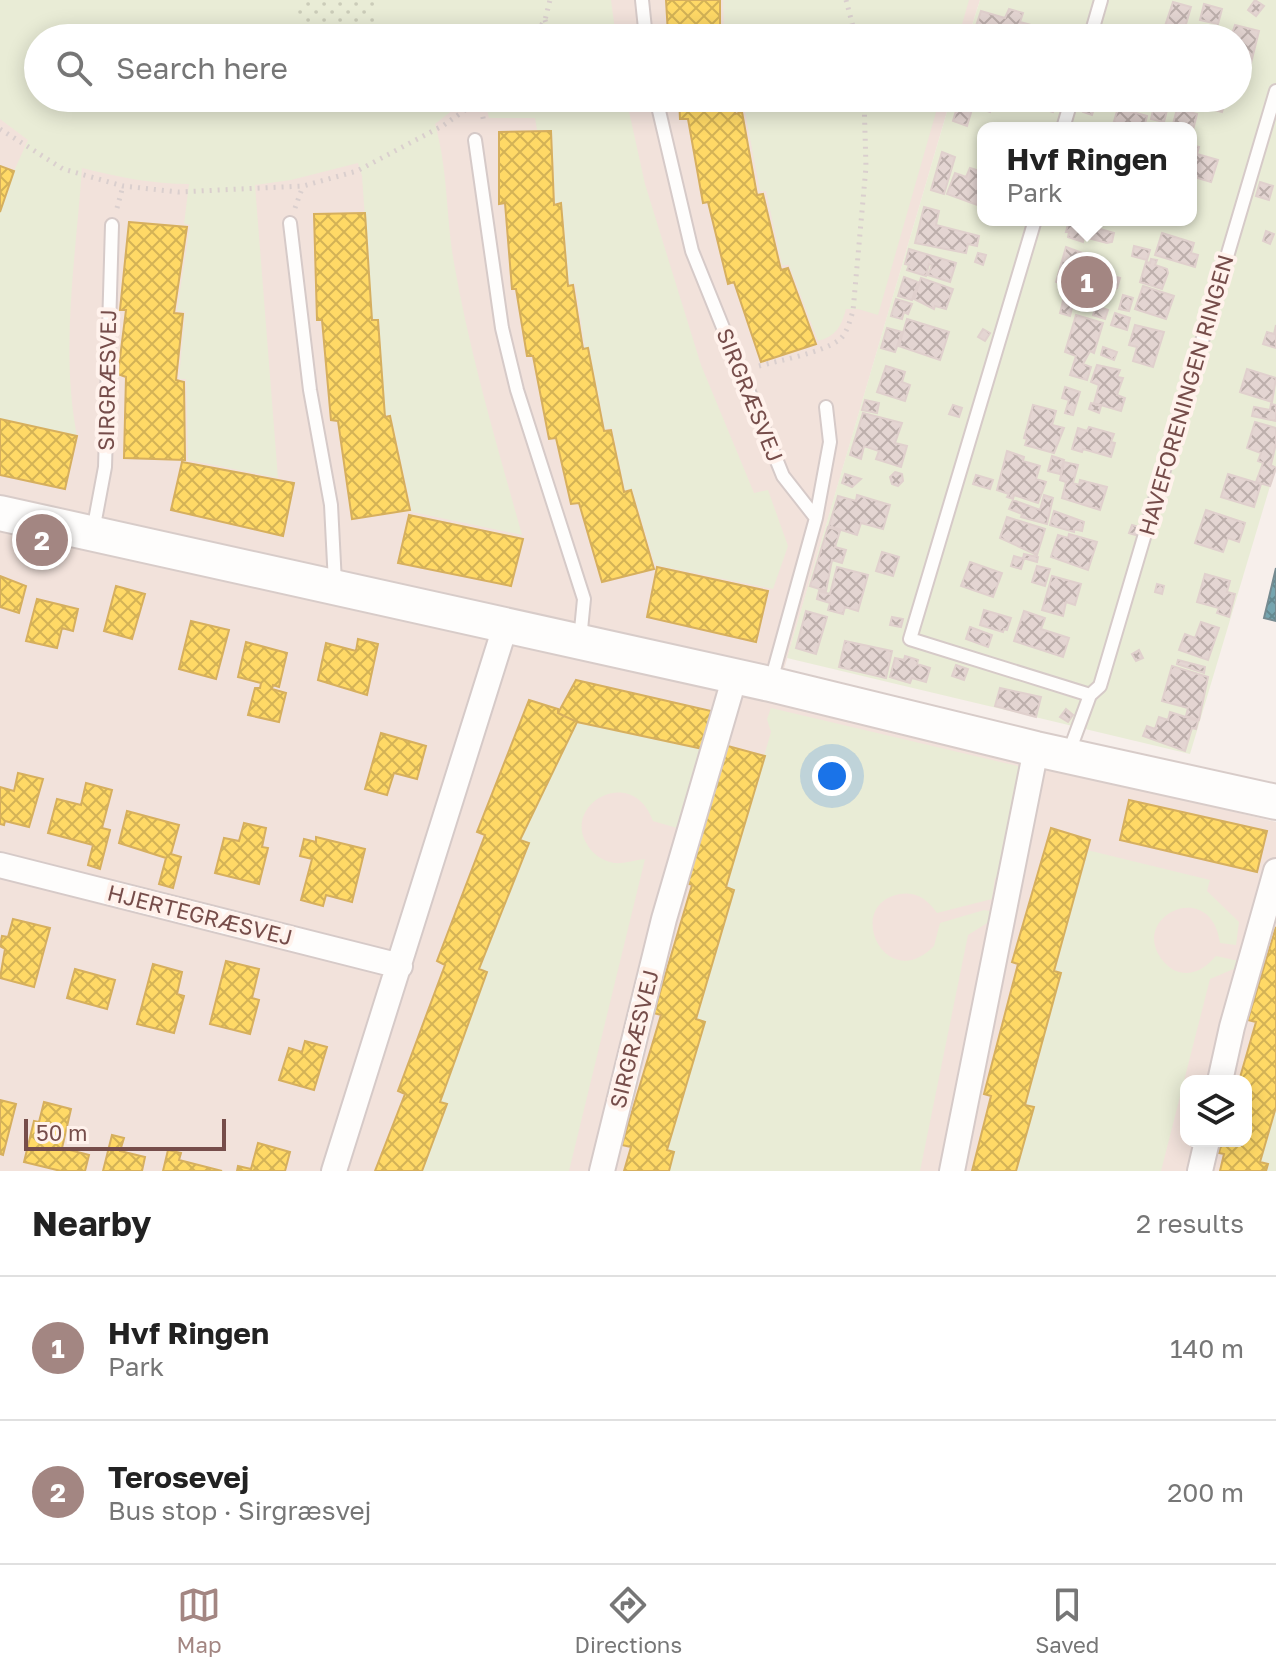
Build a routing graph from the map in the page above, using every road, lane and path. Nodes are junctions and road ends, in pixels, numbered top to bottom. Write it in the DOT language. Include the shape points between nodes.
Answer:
graph roads {
  1 [pos="550,0"];
  2 [pos="642,0"];
  3 [pos="846,0"];
  4 [pos="1101,0"];
  5 [pos="545,20"];
  6 [pos="542,24"];
  7 [pos="546,24"];
  8 [pos="645,24"];
  9 [pos="852,24"];
  10 [pos="1094,24"];
  11 [pos="1276,91"];
  12 [pos="462,112"];
  13 [pos="659,112"];
  14 [pos="864,112"];
  15 [pos="0,129"];
  16 [pos="475,140"];
  17 [pos="290,223"];
  18 [pos="112,225"];
  19 [pos="1033,226"];
  20 [pos="740,372"];
  21 [pos="826,407"];
  22 [pos="0,513"];
  23 [pos="816,518"];
  24 [pos="92,534"];
  25 [pos="335,587"];
  26 [pos="505,627"];
  27 [pos="580,643"];
  28 [pos="735,676"];
  29 [pos="770,684"];
  30 [pos="1090,695"];
  31 [pos="1052,752"];
  32 [pos="1276,802"];
  33 [pos="0,865"];
  34 [pos="1276,871"];
  35 [pos="400,966"];
  36 [pos="1221,1075"];
  37 [pos="1206,1147"];
  38 [pos="334,1171"];
  39 [pos="602,1171"];
  40 [pos="952,1171"];
  41 [pos="1200,1171"];
  1 -- 5 [label="path"];
  2 -- 8 [label="lane"];
  3 -- 9 [label="path"];
  4 -- 10 [label="lane"];
  5 -- 6 [label="path"];
  5 -- 7 [label="path"];
  11 -- 30 [label="lane, HAVEFORENINGEN RINGEN" via="1100,686"];
  12 -- 15 [label="path" via="357,171 303,186 178,192 123,186 63,169"];
  13 -- 20 [label="lane, SIRGRÆSVEJ" via="692,251"];
  14 -- 20 [label="path" via="866,167 848,327 841,339 823,347"];
  16 -- 27 [label="lane" via="502,328 584,599"];
  17 -- 25 [label="lane" via="310,390 331,505"];
  18 -- 24 [label="lane, SIRGRÆSVEJ" via="105,467"];
  19 -- 30 [label="lane" via="910,639"];
  20 -- 23 [label="lane, SIRGRÆSVEJ" via="783,476"];
  21 -- 23 [label="lane" via="830,442"];
  22 -- 24 [label="street"];
  23 -- 29 [label="lane"];
  24 -- 25 [label="street"];
  25 -- 26 [label="street"];
  26 -- 27 [label="street"];
  26 -- 35 [label="street"];
  27 -- 28 [label="street"];
  28 -- 29 [label="street"];
  28 -- 39 [label="street, SIRGRÆSVEJ" via="664,919"];
  29 -- 31 [label="street"];
  30 -- 31 [label="lane, HAVEFORENINGEN RINGEN"];
  31 -- 32 [label="street"];
  31 -- 40 [label="street"];
  33 -- 35 [label="street, HJERTEGRÆSVEJ"];
  34 -- 36 [label="street"];
  35 -- 38 [label="street"];
  37 -- 41 [label="street"];
}
